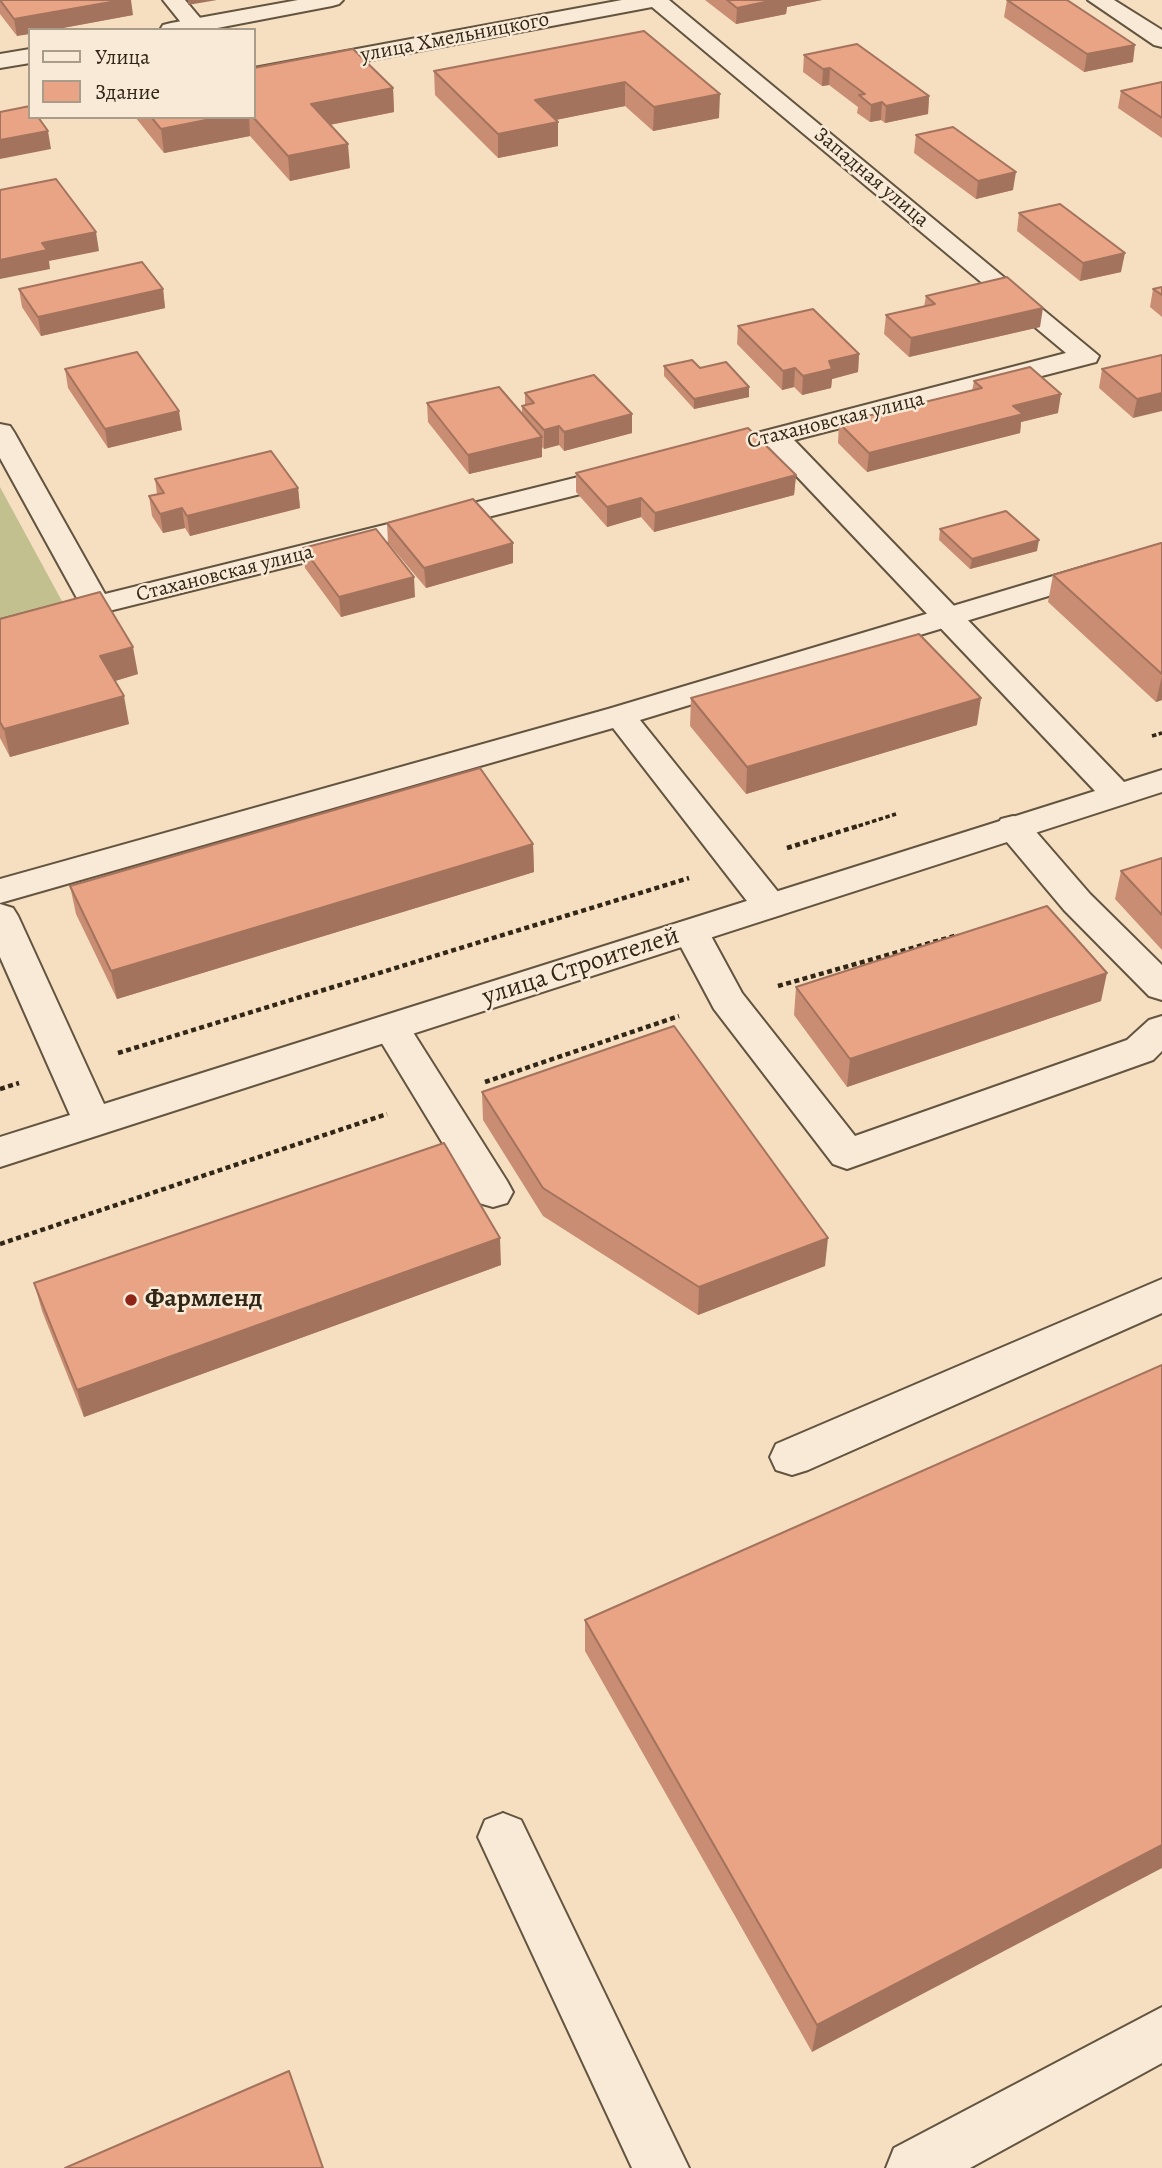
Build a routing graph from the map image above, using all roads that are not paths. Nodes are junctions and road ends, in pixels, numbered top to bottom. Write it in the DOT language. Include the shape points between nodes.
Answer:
graph roads {
  1 [pos="174,0"];
  2 [pos="332,0"];
  3 [pos="656,0"];
  4 [pos="1099,0"];
  5 [pos="195,25"];
  6 [pos="181,28"];
  7 [pos="1162,40"];
  8 [pos="28,56"];
  9 [pos="0,61"];
  10 [pos="256,75"];
  11 [pos="1086,356"];
  12 [pos="0,432"];
  13 [pos="775,437"];
  14 [pos="1127,563"];
  15 [pos="97,606"];
  16 [pos="945,617"];
  17 [pos="0,629"];
  18 [pos="620,716"];
  19 [pos="1162,781"];
  20 [pos="1118,795"];
  21 [pos="1013,827"];
  22 [pos="0,891"];
  23 [pos="770,906"];
  24 [pos="0,916"];
  25 [pos="691,932"];
  26 [pos="1162,987"];
  27 [pos="391,1027"];
  28 [pos="1162,1029"];
  29 [pos="93,1123"];
  30 [pos="0,1152"];
  31 [pos="493,1192"];
  32 [pos="1162,1296"];
  33 [pos="792,1457"];
  34 [pos="503,1837"];
  35 [pos="1162,2034"];
  36 [pos="661,2168"];
  37 [pos="914,2168"];
  1 -- 5 [label="street"];
  2 -- 5 [label="street"];
  3 -- 10 [label="street, улица Хмельницкого"];
  3 -- 11 [label="street, Западная улица"];
  4 -- 7 [label="street"];
  5 -- 6 [label="street"];
  8 -- 9 [label="street"];
  11 -- 13 [label="street, Стахановская улица"];
  12 -- 15 [label="street"];
  13 -- 15 [label="street, Стахановская улица"];
  13 -- 16 [label="street"];
  14 -- 16 [label="street"];
  15 -- 17 [label="street, Стахановская улица"];
  16 -- 18 [label="street"];
  16 -- 20 [label="street"];
  18 -- 22 [label="street"];
  18 -- 23 [label="street"];
  19 -- 20 [label="street, улица Строителей"];
  20 -- 21 [label="street, улица Строителей"];
  21 -- 23 [label="street, улица Строителей"];
  21 -- 26 [label="street" via="1077,902"];
  23 -- 25 [label="street, улица Строителей"];
  24 -- 29 [label="street"];
  25 -- 27 [label="street, улица Строителей"];
  25 -- 28 [label="street" via="727,1000 847,1154 1140,1050"];
  27 -- 29 [label="street, улица Строителей"];
  27 -- 31 [label="street"];
  29 -- 30 [label="street, улица Строителей"];
  32 -- 33 [label="street"];
  34 -- 36 [label="street"];
  35 -- 37 [label="street"];
}
